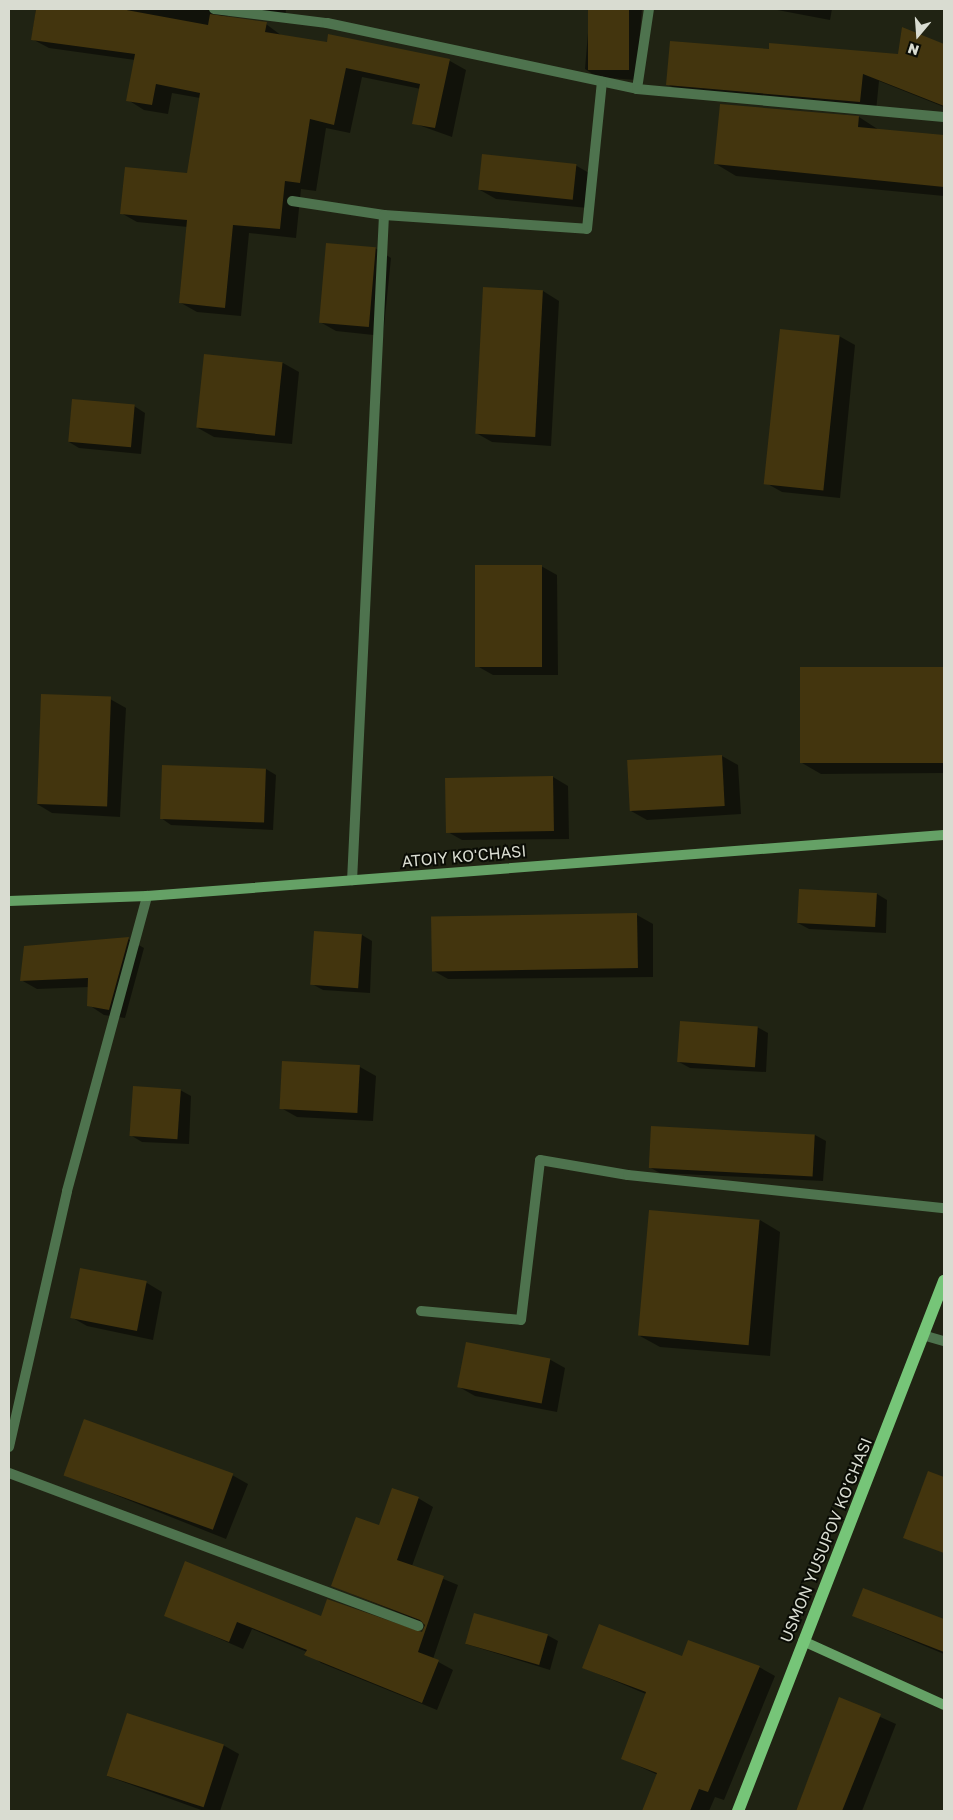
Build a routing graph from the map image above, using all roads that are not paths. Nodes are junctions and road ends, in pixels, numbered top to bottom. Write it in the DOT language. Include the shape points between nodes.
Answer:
graph roads {
  1 [pos="214,9"];
  2 [pos="649,9"];
  3 [pos="602,82"];
  4 [pos="637,89"];
  5 [pos="944,117"];
  6 [pos="292,201"];
  7 [pos="384,215"];
  8 [pos="921,835"];
  9 [pos="944,835"];
  10 [pos="944,841"];
  11 [pos="352,880"];
  12 [pos="147,896"];
  13 [pos="9,901"];
  14 [pos="944,1208"];
  15 [pos="944,1281"];
  16 [pos="422,1311"];
  17 [pos="926,1336"];
  18 [pos="944,1341"];
  19 [pos="9,1448"];
  20 [pos="9,1474"];
  21 [pos="418,1626"];
  22 [pos="803,1641"];
  23 [pos="944,1705"];
  24 [pos="738,1811"];
  1 -- 3 [label="street" via="327,23"];
  2 -- 4 [label="street"];
  3 -- 4 [label="street"];
  3 -- 7 [label="street" via="587,229"];
  4 -- 5 [label="street"];
  6 -- 7 [label="street"];
  7 -- 11 [label="street"];
  8 -- 9 [label="street, ATOIY KO'CHASI"];
  8 -- 10 [label="street, ATOIY KO'CHASI"];
  8 -- 11 [label="street, ATOIY KO'CHASI"];
  11 -- 12 [label="street, ATOIY KO'CHASI"];
  12 -- 13 [label="street, ATOIY KO'CHASI"];
  12 -- 19 [label="street" via="68,1191"];
  14 -- 16 [label="street" via="628,1175 540,1160 521,1320"];
  15 -- 17 [label="main road, USMON YUSUPOV KO'CHASI"];
  17 -- 18 [label="street"];
  17 -- 22 [label="main road, USMON YUSUPOV KO'CHASI"];
  20 -- 21 [label="street"];
  22 -- 23 [label="street"];
  22 -- 24 [label="main road, USMON YUSUPOV KO'CHASI"];
}
